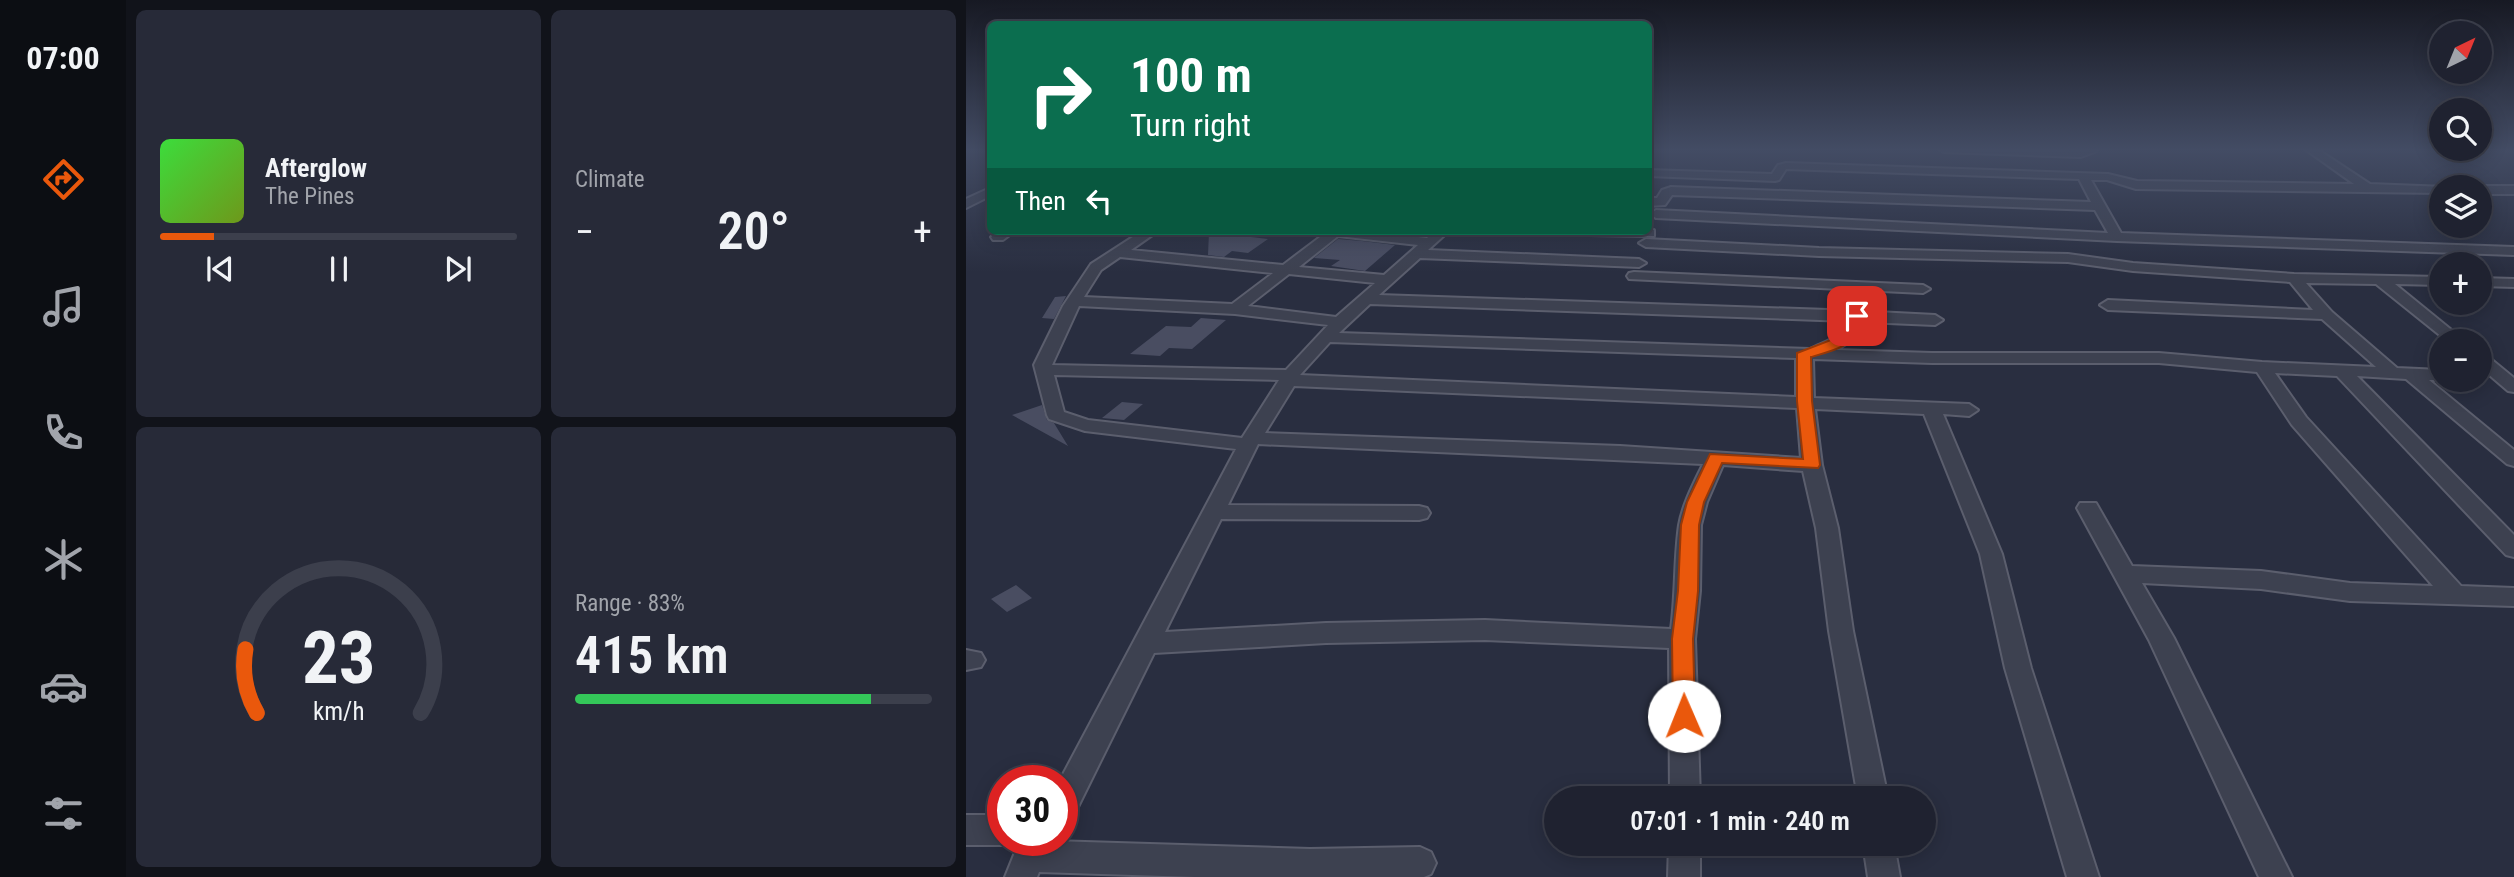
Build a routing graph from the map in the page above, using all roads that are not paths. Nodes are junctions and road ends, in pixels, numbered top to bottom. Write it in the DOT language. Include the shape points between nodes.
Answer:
graph roads {
  1 [pos="2091,190"];
  2 [pos="2492,190"];
  3 [pos="2514,190"];
  4 [pos="987,193"];
  5 [pos="966,204"];
  6 [pos="1655,206"];
  7 [pos="2100,206"];
  8 [pos="1145,235"];
  9 [pos="1331,235"];
  10 [pos="1363,235"];
  11 [pos="1623,235"];
  12 [pos="1648,235"];
  13 [pos="2117,237"];
  14 [pos="1647,238"];
  15 [pos="1429,242"];
  16 [pos="2514,251"];
  17 [pos="1118,253"];
  18 [pos="1287,269"];
  19 [pos="2294,278"];
  20 [pos="1387,279"];
  21 [pos="2380,280"];
  22 [pos="2429,281"];
  23 [pos="2492,282"];
  24 [pos="2514,283"];
  25 [pos="1631,285"];
  26 [pos="1923,289"];
  27 [pos="1366,299"];
  28 [pos="1074,301"];
  29 [pos="2108,305"];
  30 [pos="1236,309"];
  31 [pos="2326,315"];
  32 [pos="1857,316"];
  33 [pos="1935,320"];
  34 [pos="1333,329"];
  35 [pos="2442,329"];
  36 [pos="1808,353"];
  37 [pos="2262,368"];
  38 [pos="2492,369"];
  39 [pos="1044,370"];
  40 [pos="2342,371"];
  41 [pos="2402,373"];
  42 [pos="2429,374"];
  43 [pos="1290,378"];
  44 [pos="2508,382"];
  45 [pos="1805,401"];
  46 [pos="1931,408"];
  47 [pos="1969,410"];
  48 [pos="1250,442"];
  49 [pos="1716,458"];
  50 [pos="2514,460"];
  51 [pos="1812,465"];
  52 [pos="2088,508"];
  53 [pos="1214,512"];
  54 [pos="1419,513"];
  55 [pos="2514,549"];
  56 [pos="2125,574"];
  57 [pos="2455,595"];
  58 [pos="2514,597"];
  59 [pos="1682,639"];
  60 [pos="1147,643"];
  61 [pos="1078,776"];
  62 [pos="1685,786"];
  63 [pos="1871,786"];
  64 [pos="966,830"];
  65 [pos="987,830"];
  66 [pos="1685,856"];
  67 [pos="1881,856"];
  68 [pos="1029,858"];
  69 [pos="1420,863"];
  70 [pos="1684,877"];
  71 [pos="1884,877"];
  72 [pos="2083,877"];
  73 [pos="2276,877"];
  1 -- 7 [label="street"];
  2 -- 3 [label="street"];
  4 -- 5 [label="street"];
  6 -- 7 [label="street" via="1671,191"];
  6 -- 13 [label="street"];
  7 -- 13 [label="street"];
  8 -- 17 [label="street"];
  9 -- 18 [label="street"];
  10 -- 15 [label="street"];
  11 -- 14 [label="street"];
  12 -- 14 [label="street"];
  13 -- 16 [label="street"];
  14 -- 19 [label="street" via="1819,252 2068,258"];
  14 -- 25 [label="street"];
  15 -- 20 [label="street"];
  15 -- 25 [label="street"];
  17 -- 18 [label="street"];
  17 -- 28 [label="street" via="1096,267"];
  18 -- 20 [label="street"];
  18 -- 30 [label="street"];
  19 -- 21 [label="street"];
  19 -- 31 [label="street"];
  20 -- 27 [label="street"];
  21 -- 22 [label="street"];
  21 -- 35 [label="street"];
  23 -- 24 [label="street"];
  25 -- 26 [label="street"];
  25 -- 27 [label="street"];
  25 -- 32 [label="street"];
  27 -- 34 [label="street"];
  28 -- 30 [label="street"];
  28 -- 39 [label="street"];
  29 -- 31 [label="street"];
  30 -- 34 [label="street"];
  31 -- 41 [label="street"];
  32 -- 33 [label="street"];
  32 -- 36 [label="street" via="1849,338"];
  34 -- 36 [label="street"];
  34 -- 43 [label="street"];
  36 -- 37 [label="street" via="2159,358"];
  36 -- 45 [label="street"];
  37 -- 40 [label="street"];
  37 -- 57 [label="street" via="2299,421"];
  38 -- 44 [label="street"];
  39 -- 43 [label="street"];
  39 -- 48 [label="street" via="1056,415 1085,425"];
  40 -- 41 [label="street"];
  40 -- 55 [label="street"];
  41 -- 42 [label="street"];
  41 -- 50 [label="street"];
  43 -- 45 [label="street"];
  43 -- 48 [label="street"];
  45 -- 46 [label="street"];
  45 -- 51 [label="street"];
  46 -- 47 [label="street"];
  46 -- 72 [label="street" via="1991,554 2018,668"];
  48 -- 49 [label="street"];
  48 -- 53 [label="street"];
  49 -- 51 [label="street"];
  49 -- 59 [label="street" via="1690,525"];
  51 -- 63 [label="street"];
  52 -- 56 [label="street"];
  53 -- 54 [label="street"];
  53 -- 60 [label="street"];
  56 -- 57 [label="street" via="2261,580 2350,592"];
  56 -- 73 [label="street" via="2161,638"];
  57 -- 58 [label="street"];
  59 -- 60 [label="street" via="1485,630"];
  59 -- 62 [label="street"];
  60 -- 61 [label="street"];
  64 -- 65 [label="street"];
  66 -- 70 [label="street"];
  67 -- 71 [label="street"];
  68 -- 69 [label="street"];
}
